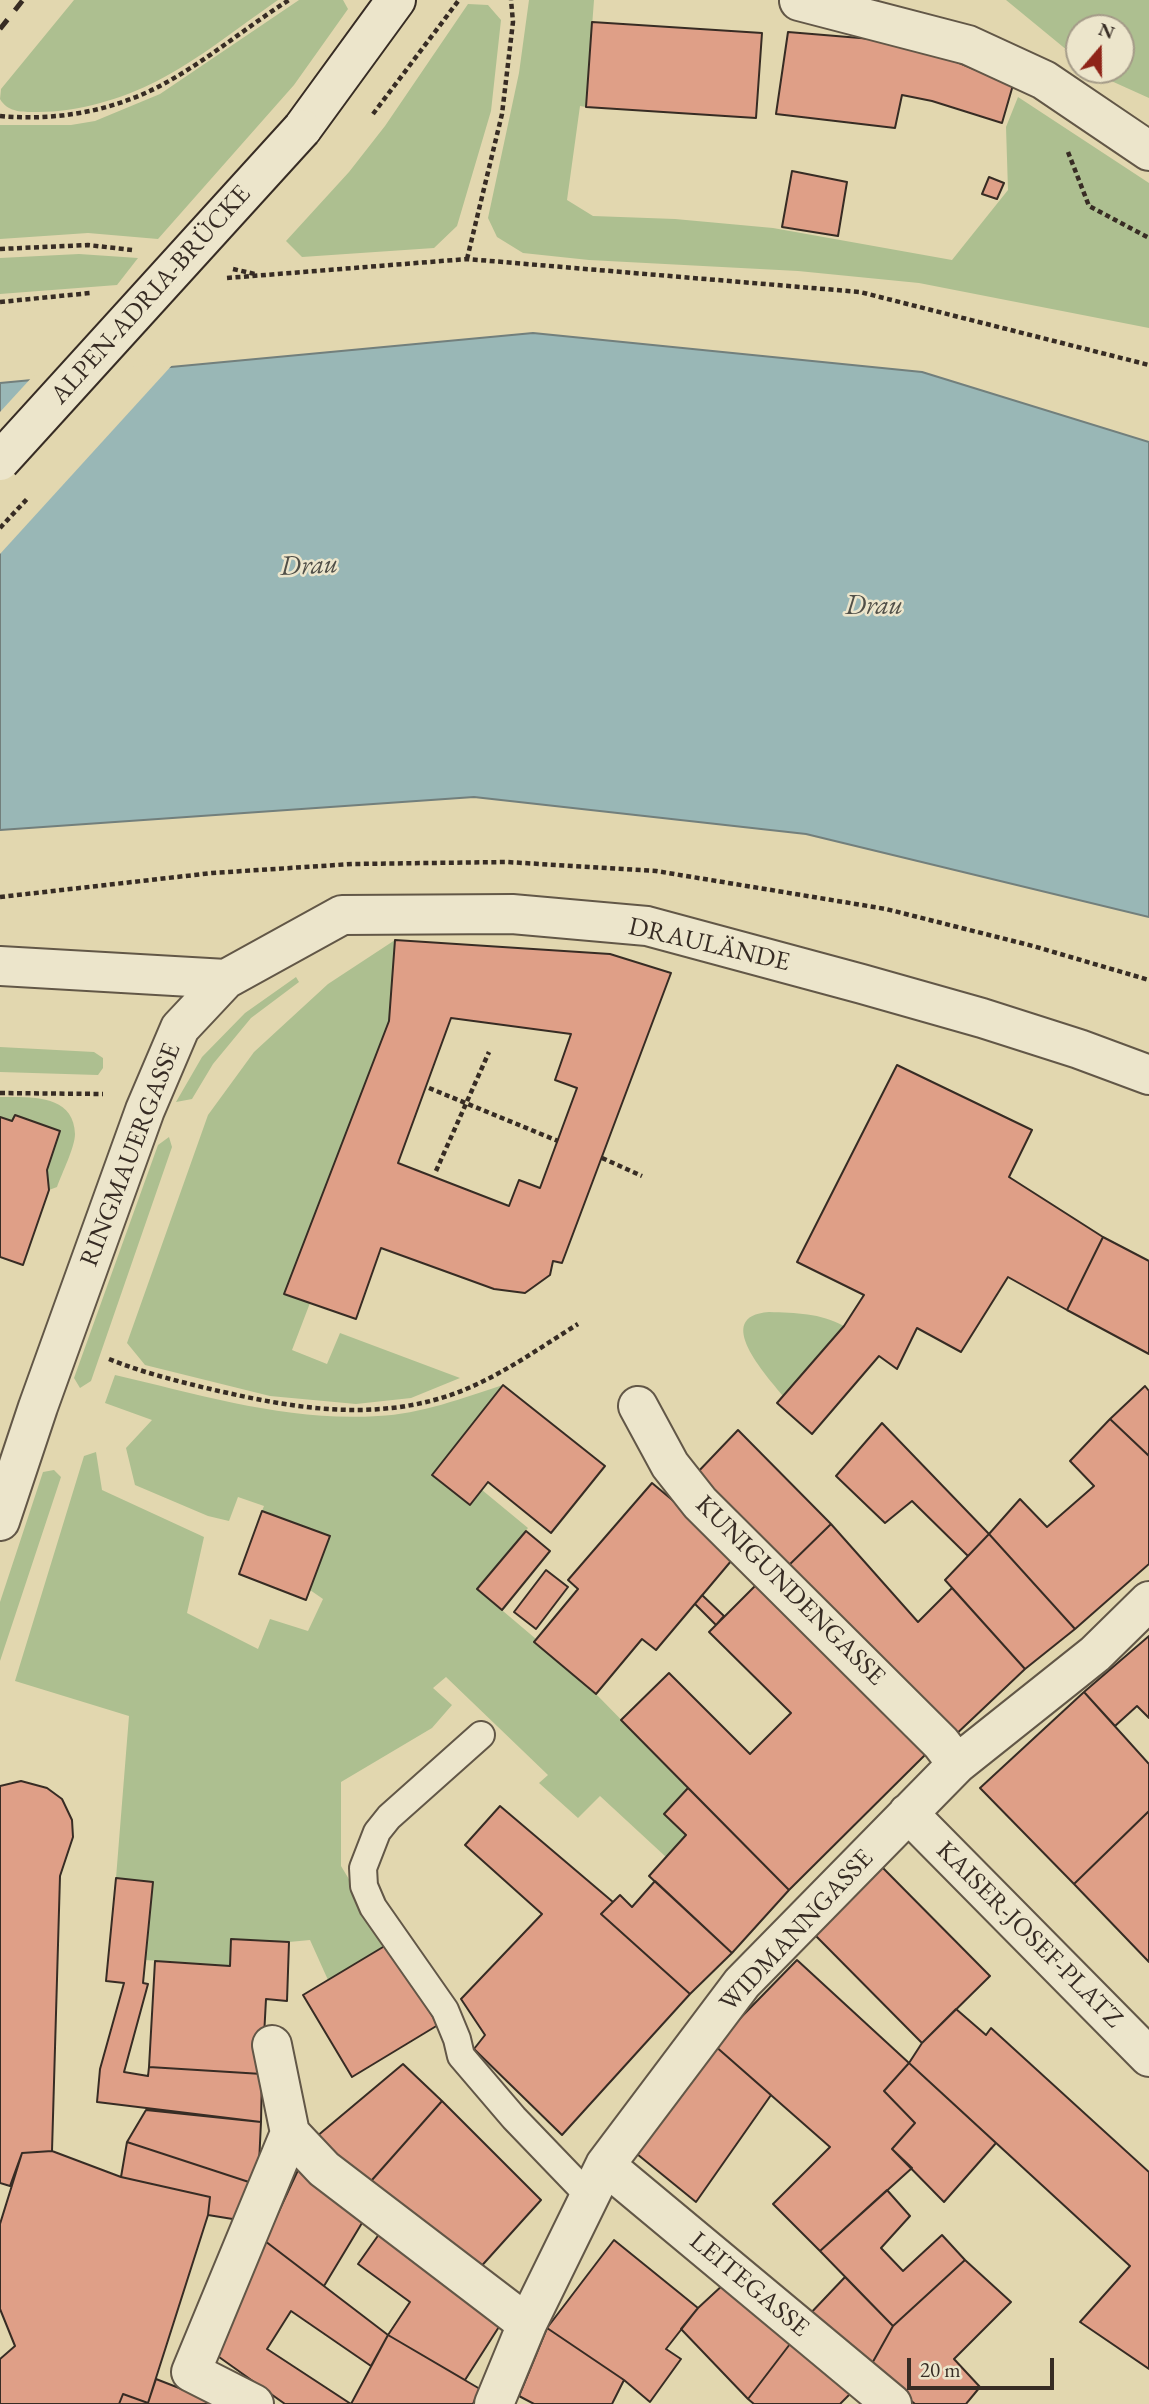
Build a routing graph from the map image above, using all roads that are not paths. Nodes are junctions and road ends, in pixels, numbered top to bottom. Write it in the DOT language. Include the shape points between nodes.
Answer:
graph roads {
  1 [pos="397,0"];
  2 [pos="799,1"];
  3 [pos="1149,151"];
  4 [pos="0,461"];
  5 [pos="0,966"];
  6 [pos="226,979"];
  7 [pos="1149,1075"];
  8 [pos="638,1406"];
  9 [pos="6,1479"];
  10 [pos="0,1521"];
  11 [pos="1149,1601"];
  12 [pos="481,1735"];
  13 [pos="957,1764"];
  14 [pos="908,1813"];
  15 [pos="272,2045"];
  16 [pos="1149,2057"];
  17 [pos="290,2133"];
  18 [pos="598,2181"];
  19 [pos="527,2324"];
  20 [pos="254,2404"];
  21 [pos="494,2404"];
  22 [pos="892,2404"];
  1 -- 4 [label="street, ALPEN-ADRIA-BRÜCKE, bridge" via="302,129"];
  2 -- 3 [label="street" via="968,45 1044,80"];
  5 -- 6 [label="street"];
  6 -- 7 [label="street, DRAULÄNDE" via="342,915 512,914 647,926 982,1018"];
  6 -- 9 [label="street, RINGMAUERGASSE" via="180,1028"];
  8 -- 13 [label="street, KUNIGUNDENGASSE" via="670,1465 700,1503"];
  9 -- 10 [label="street, RINGMAUERGASSE"];
  11 -- 13 [label="street, WIDMANNGASSE" via="1095,1654"];
  12 -- 18 [label="lane" via="377,1832 363,1868 364,1886 373,1907 445,2010 461,2056 514,2118"];
  13 -- 14 [label="street, WIDMANNGASSE"];
  14 -- 16 [label="street, KAISER-JOSEF-PLATZ"];
  14 -- 18 [label="street, WIDMANNGASSE" via="742,1983"];
  15 -- 17 [label="street"];
  17 -- 19 [label="street" via="324,2169"];
  17 -- 20 [label="street" via="191,2372"];
  18 -- 19 [label="street, WIDMANNGASSE"];
  18 -- 22 [label="street, LEITEGASSE"];
  19 -- 21 [label="street, WIDMANNGASSE"];
}
